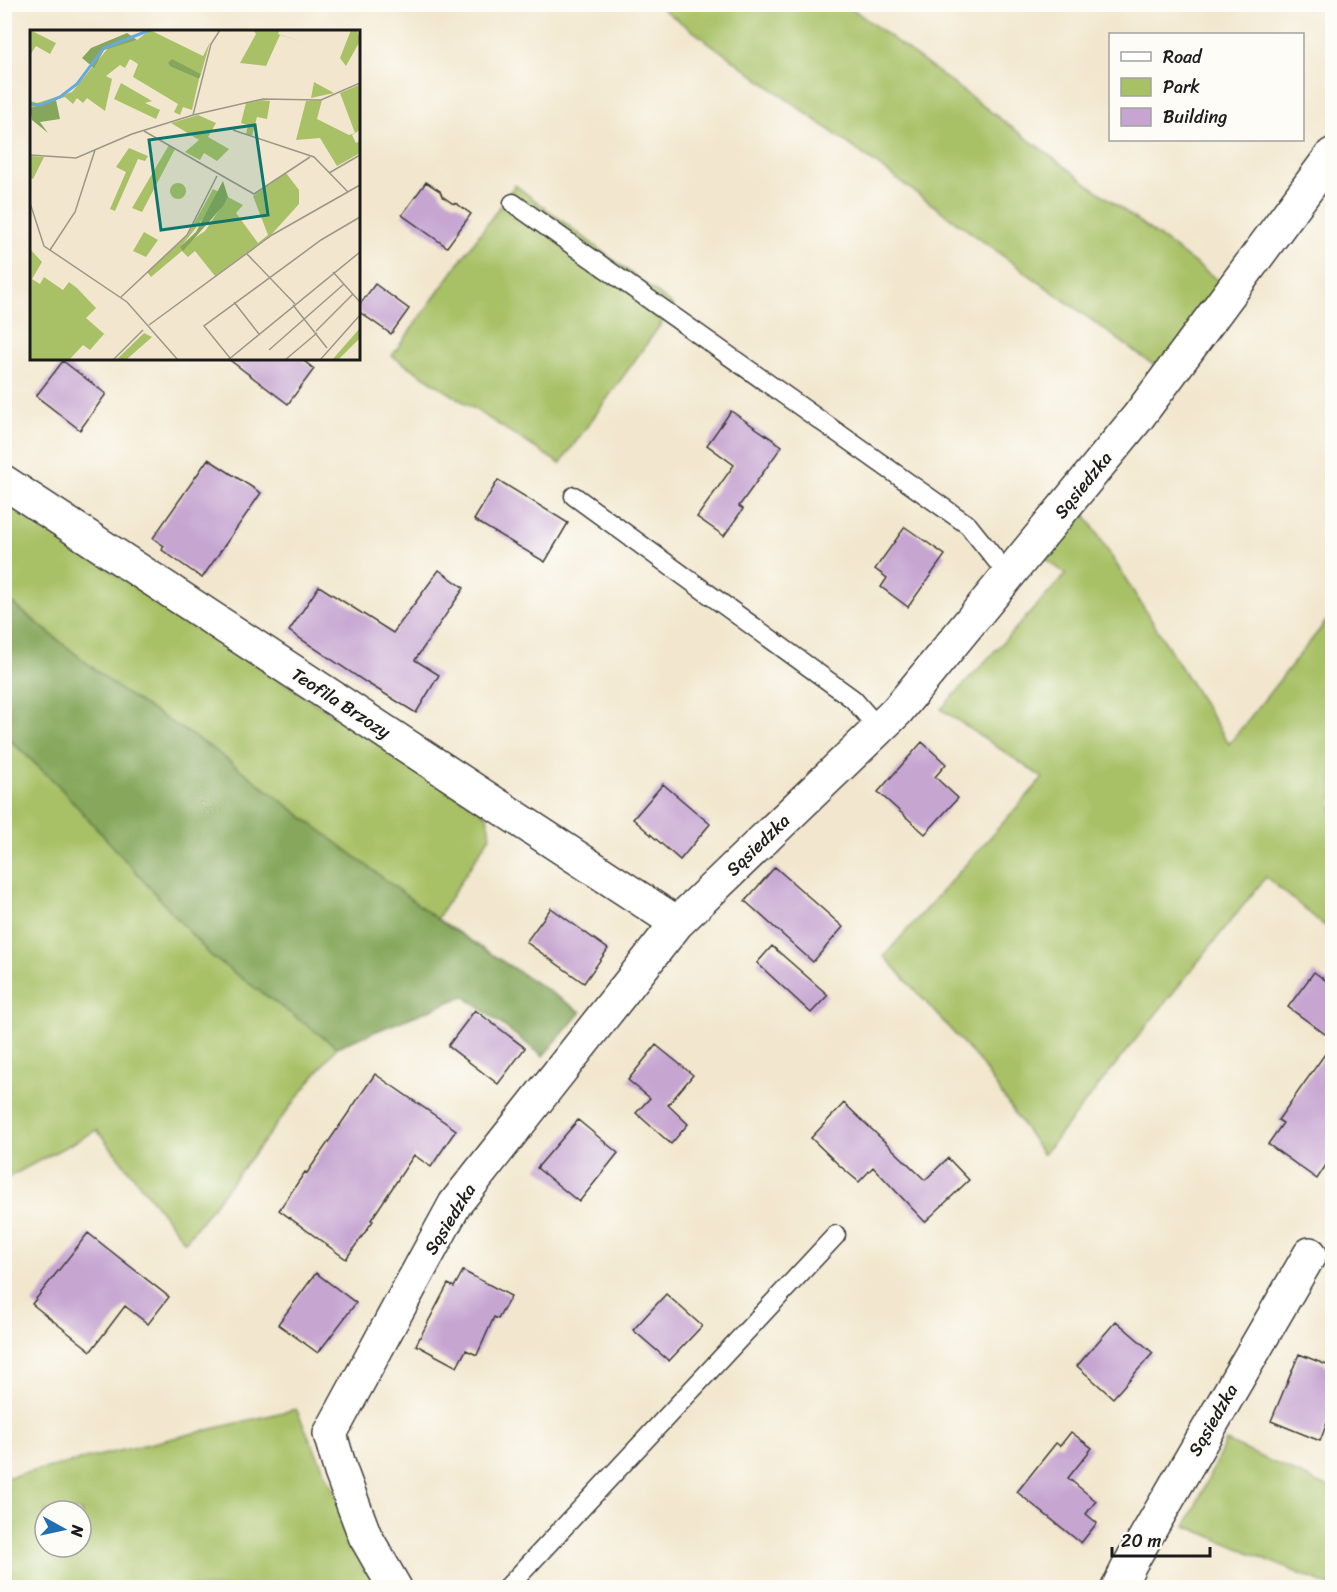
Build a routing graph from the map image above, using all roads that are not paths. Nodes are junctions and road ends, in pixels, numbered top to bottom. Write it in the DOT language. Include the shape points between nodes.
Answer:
graph roads {
  1 [pos="1332,155"];
  2 [pos="513,203"];
  3 [pos="4,482"];
  4 [pos="574,496"];
  5 [pos="1008,575"];
  6 [pos="879,729"];
  7 [pos="677,923"];
  8 [pos="836,1235"];
  9 [pos="1310,1254"];
  10 [pos="394,1587"];
  11 [pos="507,1587"];
  12 [pos="1118,1587"];
  1 -- 5 [label="street, Sąsiedzka" via="1138,417"];
  2 -- 5 [label="lane" via="968,525"];
  3 -- 7 [label="street, Teofila Brzozy"];
  4 -- 6 [label="lane" via="853,699"];
  5 -- 6 [label="street, Sąsiedzka"];
  6 -- 7 [label="street, Sąsiedzka"];
  7 -- 10 [label="street, Sąsiedzka" via="454,1204 330,1434 364,1536"];
  8 -- 11 [label="lane"];
  9 -- 12 [label="street, Sąsiedzka"];
}
